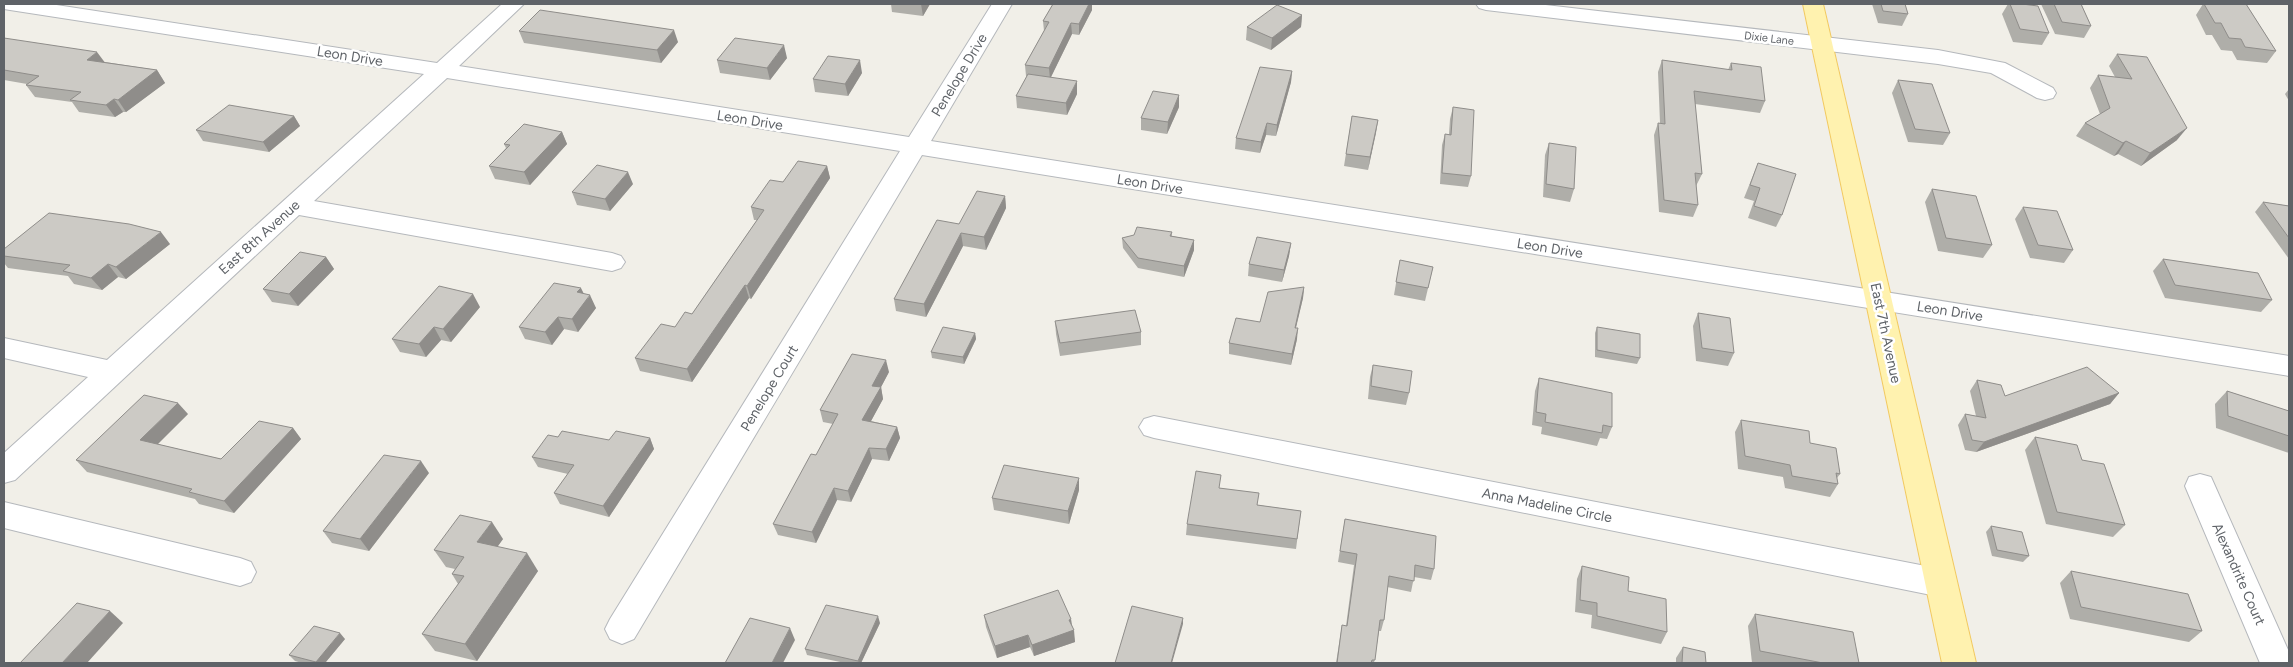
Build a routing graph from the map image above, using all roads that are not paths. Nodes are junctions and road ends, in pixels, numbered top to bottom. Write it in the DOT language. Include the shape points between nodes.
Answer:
graph roads {
  1 [pos="10,4"];
  2 [pos="514,4"];
  3 [pos="1002,4"];
  4 [pos="1486,4"];
  5 [pos="1813,4"];
  6 [pos="105,10"];
  7 [pos="1822,45"];
  8 [pos="441,71"];
  9 [pos="2045,93"];
  10 [pos="916,146"];
  11 [pos="294,206"];
  12 [pos="612,262"];
  13 [pos="1879,300"];
  14 [pos="4,348"];
  15 [pos="2289,366"];
  16 [pos="112,372"];
  17 [pos="1154,427"];
  18 [pos="4,471"];
  19 [pos="2200,486"];
  20 [pos="4,515"];
  21 [pos="240,572"];
  22 [pos="1941,583"];
  23 [pos="622,629"];
  24 [pos="1959,663"];
  25 [pos="2277,663"];
  1 -- 6 [label="street, Leon Drive"];
  2 -- 8 [label="street, East 8th Avenue"];
  3 -- 10 [label="street, Penelope Drive"];
  4 -- 7 [label="street, Dixie Lane"];
  5 -- 7 [label="main road, East 7th Avenue"];
  6 -- 8 [label="street, Leon Drive"];
  7 -- 9 [label="street, Dixie Lane" via="1938,57 1997,68"];
  7 -- 13 [label="main road, East 7th Avenue"];
  8 -- 10 [label="street, Leon Drive"];
  8 -- 11 [label="street, East 8th Avenue"];
  10 -- 13 [label="street, Leon Drive"];
  10 -- 23 [label="street, Penelope Court"];
  11 -- 12 [label="street"];
  11 -- 16 [label="street, East 8th Avenue"];
  13 -- 15 [label="street, Leon Drive"];
  13 -- 22 [label="main road, East 7th Avenue"];
  14 -- 16 [label="street"];
  16 -- 18 [label="street, East 8th Avenue"];
  17 -- 22 [label="street, Anna Madeline Circle"];
  19 -- 25 [label="street, Alexandrite Court"];
  20 -- 21 [label="street"];
  22 -- 24 [label="main road, East 7th Avenue"];
}
